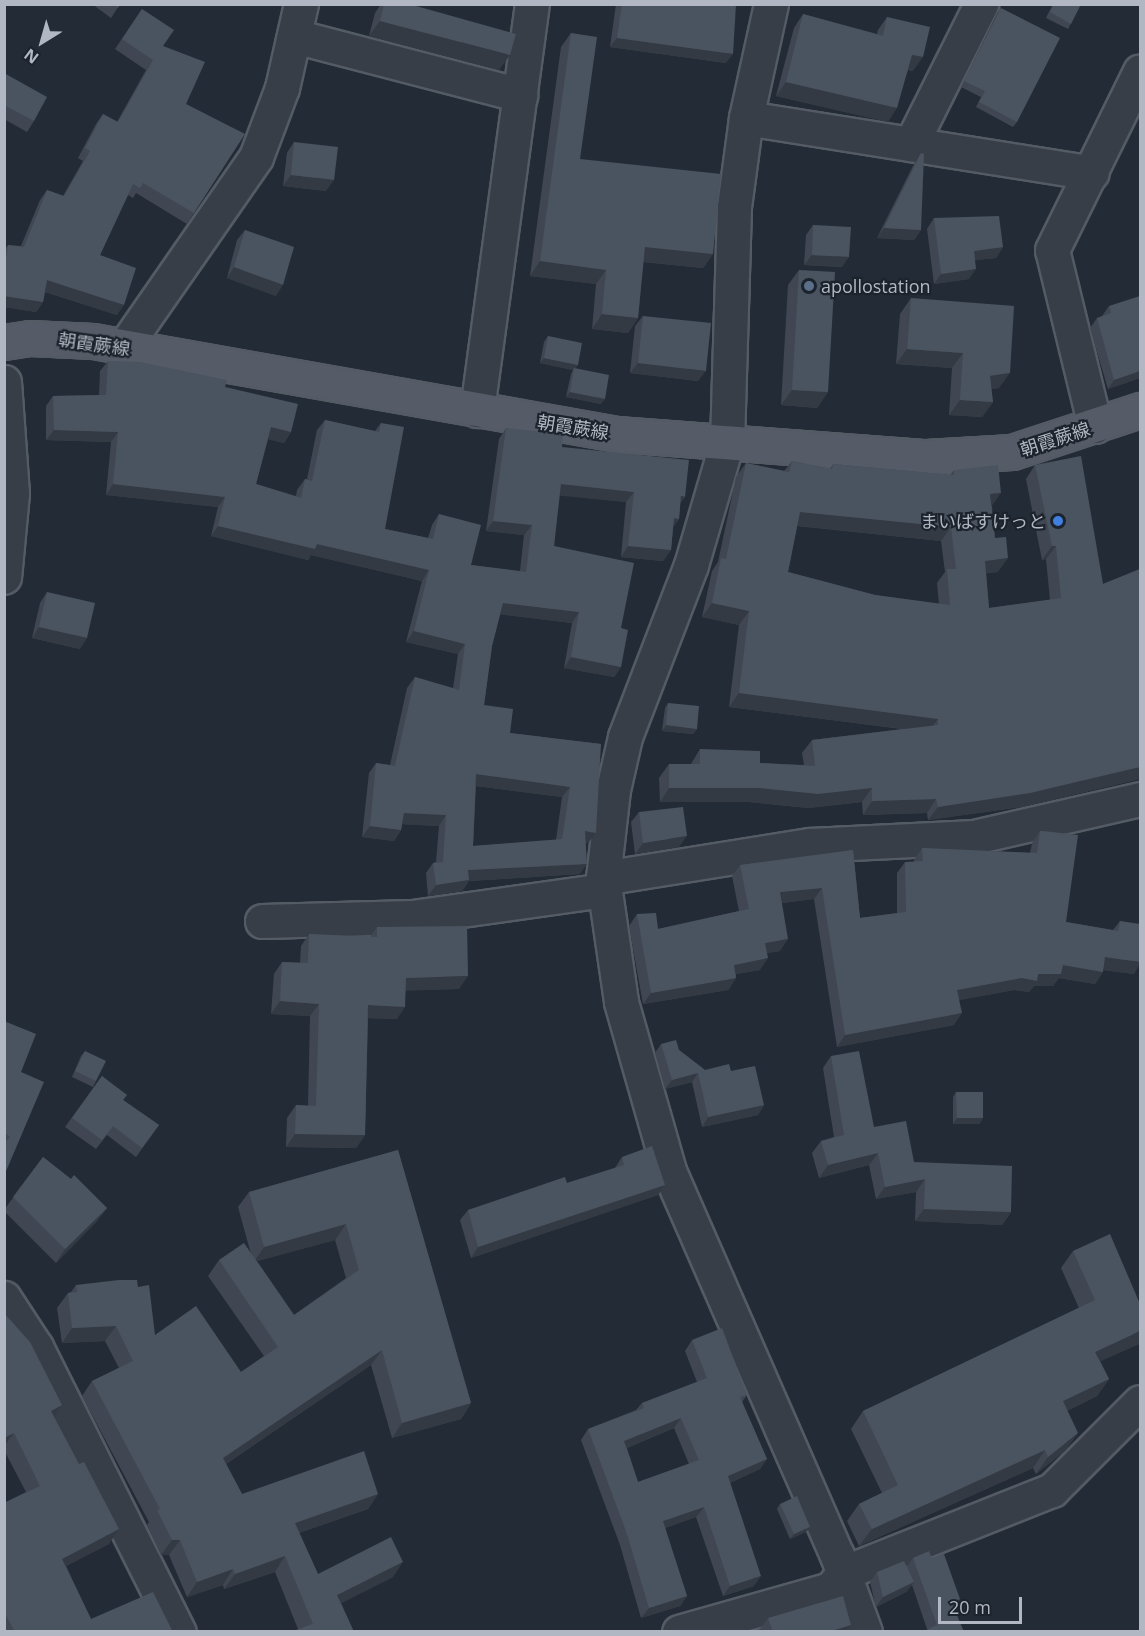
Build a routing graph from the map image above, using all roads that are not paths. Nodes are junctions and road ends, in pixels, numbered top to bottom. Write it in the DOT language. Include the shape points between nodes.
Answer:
graph roads {
  1 [pos="301,4"];
  2 [pos="532,4"];
  3 [pos="771,4"];
  4 [pos="981,4"];
  5 [pos="294,36"];
  6 [pos="1140,71"];
  7 [pos="520,95"];
  8 [pos="746,118"];
  9 [pos="911,144"];
  10 [pos="1092,173"];
  11 [pos="4,342"];
  12 [pos="124,347"];
  13 [pos="4,382"];
  14 [pos="477,410"];
  15 [pos="1140,410"];
  16 [pos="1095,426"];
  17 [pos="727,442"];
  18 [pos="4,577"];
  19 [pos="1140,799"];
  20 [pos="604,884"];
  21 [pos="262,921"];
  22 [pos="4,1298"];
  23 [pos="1140,1402"];
  24 [pos="843,1574"];
  25 [pos="179,1632"];
  26 [pos="679,1632"];
  27 [pos="865,1632"];
  1 -- 5 [label="street"];
  2 -- 7 [label="street"];
  3 -- 8 [label="street"];
  4 -- 9 [label="street"];
  5 -- 7 [label="street"];
  5 -- 12 [label="street" via="282,88 256,157"];
  6 -- 10 [label="street"];
  7 -- 14 [label="street"];
  8 -- 9 [label="street"];
  8 -- 17 [label="street" via="734,207"];
  9 -- 10 [label="street"];
  10 -- 16 [label="street" via="1052,250"];
  11 -- 12 [label="main road, 朝霞蕨線" via="68,338"];
  12 -- 14 [label="main road, 朝霞蕨線"];
  13 -- 18 [label="street" via="12,493"];
  14 -- 17 [label="main road, 朝霞蕨線" via="606,433"];
  15 -- 16 [label="main road, 朝霞蕨線"];
  16 -- 17 [label="main road, 朝霞蕨線" via="1012,452 958,456"];
  17 -- 20 [label="street" via="689,573 625,737 613,790"];
  19 -- 20 [label="street" via="974,837 810,845"];
  20 -- 21 [label="street" via="412,917"];
  20 -- 24 [label="street" via="621,1002 669,1171"];
  22 -- 25 [label="street" via="52,1377"];
  23 -- 24 [label="street" via="1052,1490"];
  24 -- 26 [label="street" via="831,1589"];
  24 -- 27 [label="street"];
}
